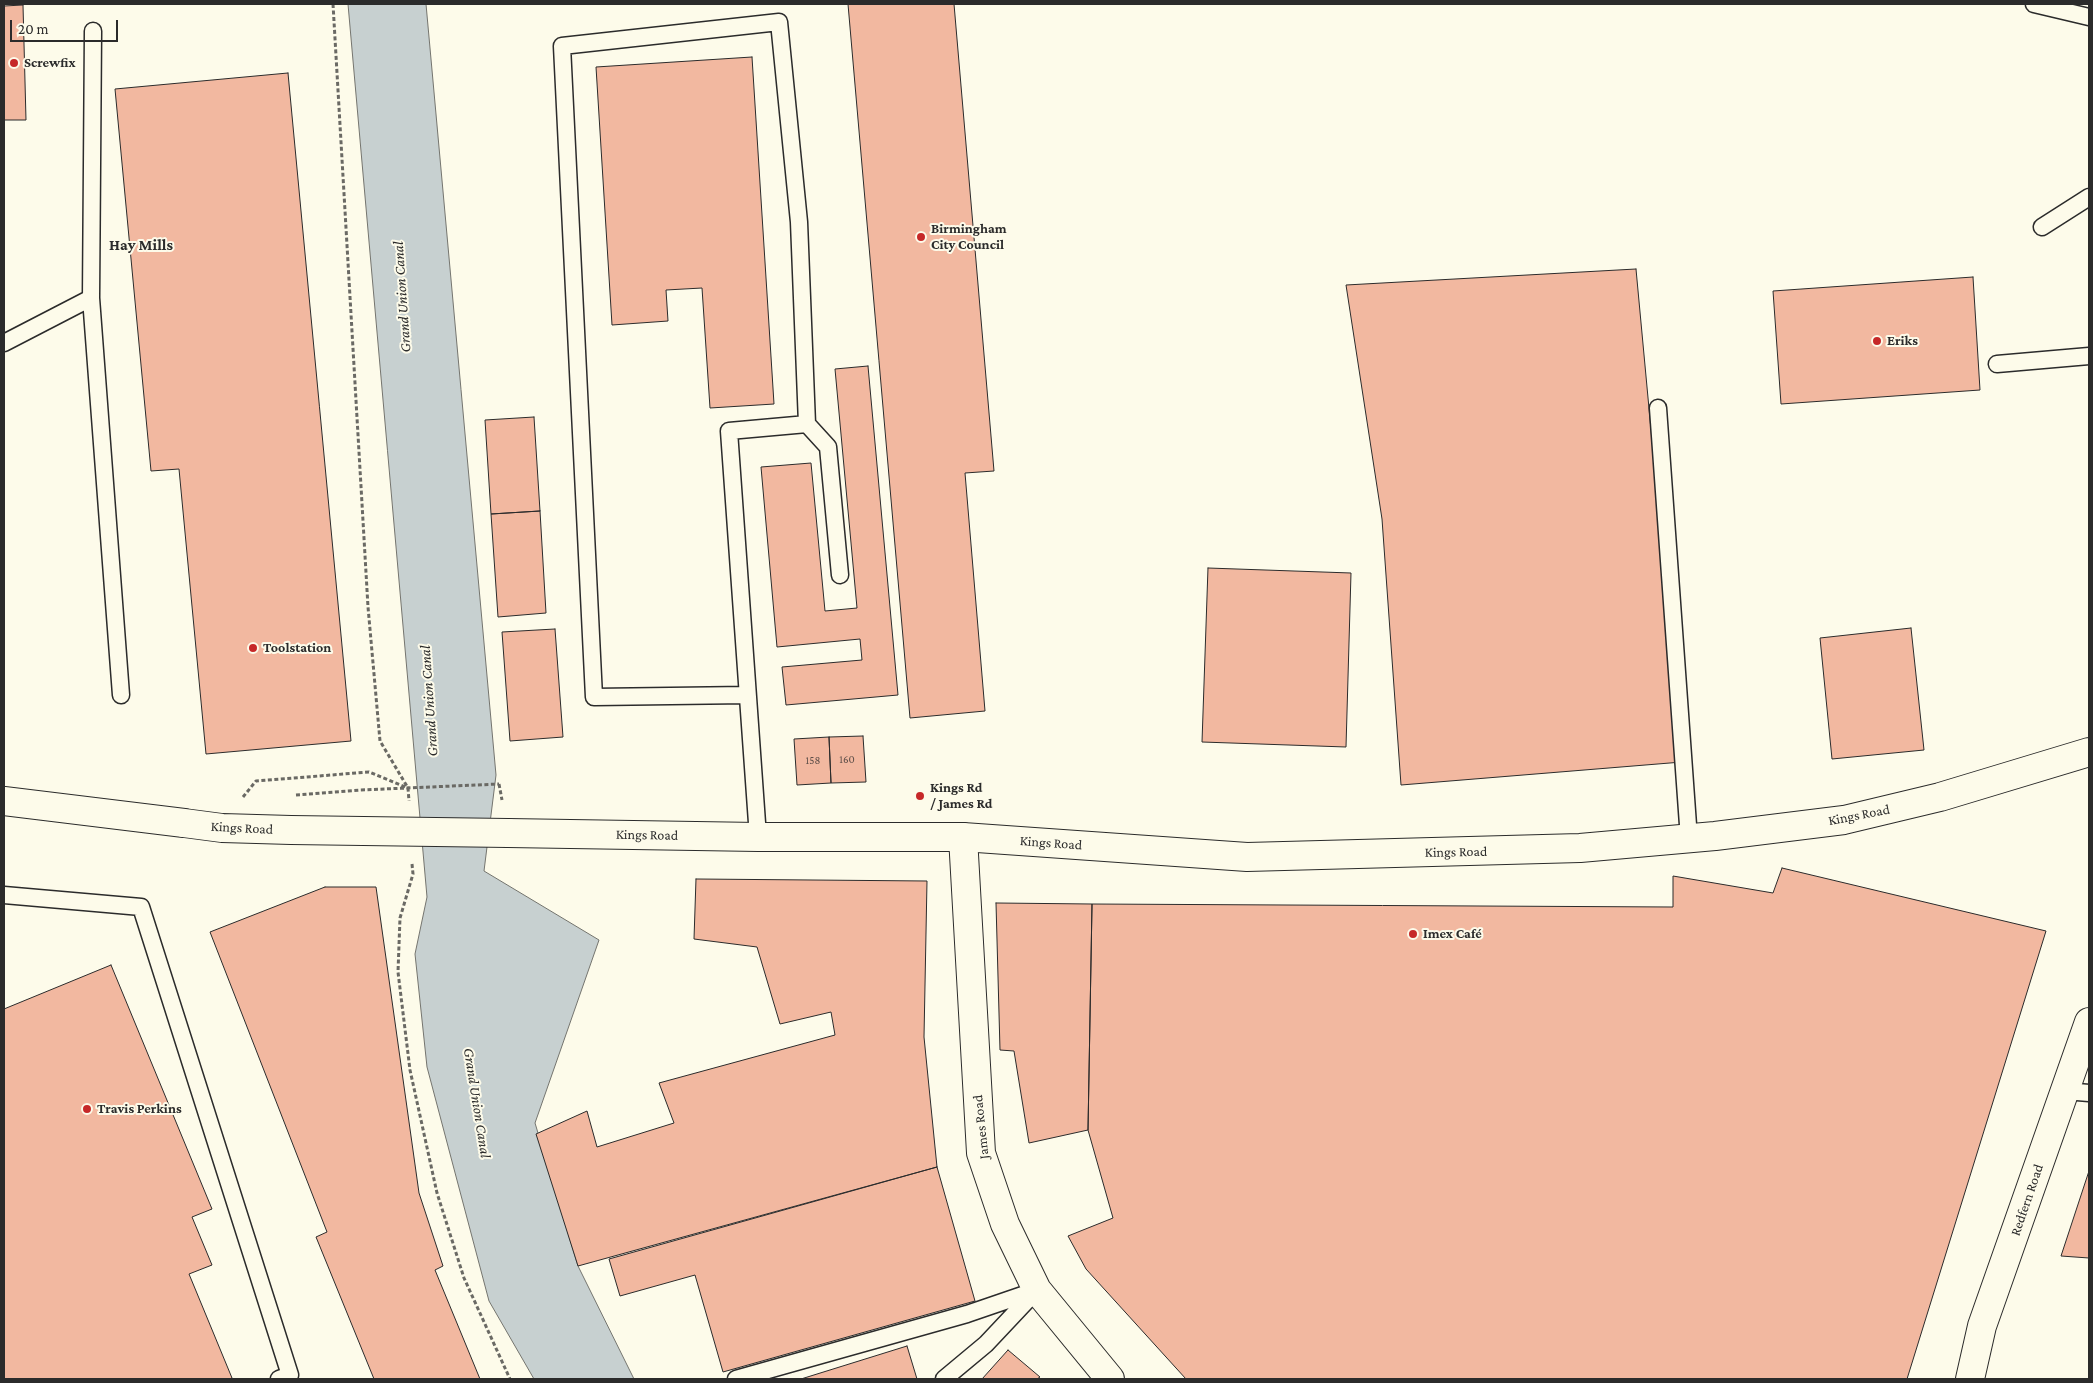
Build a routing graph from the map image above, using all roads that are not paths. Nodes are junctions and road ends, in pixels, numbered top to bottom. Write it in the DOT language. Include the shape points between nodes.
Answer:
graph roads {
  1 [pos="2034,4"];
  2 [pos="2089,17"];
  3 [pos="93,31"];
  4 [pos="2089,198"];
  5 [pos="2042,227"];
  6 [pos="91,298"];
  7 [pos="4,343"];
  8 [pos="2089,356"];
  9 [pos="1997,364"];
  10 [pos="1658,408"];
  11 [pos="807,424"];
  12 [pos="840,575"];
  13 [pos="121,695"];
  14 [pos="747,695"];
  15 [pos="2089,752"];
  16 [pos="4,801"];
  17 [pos="758,837"];
  18 [pos="963,837"];
  19 [pos="1689,839"];
  20 [pos="4,895"];
  21 [pos="2089,1022"];
  22 [pos="2077,1092"];
  23 [pos="1037,1290"];
  24 [pos="279,1379"];
  25 [pos="736,1379"];
  26 [pos="944,1379"];
  27 [pos="1110,1379"];
  28 [pos="1970,1379"];
  1 -- 2 [label="lane"];
  3 -- 6 [label="lane"];
  4 -- 5 [label="lane"];
  6 -- 7 [label="lane"];
  6 -- 13 [label="lane"];
  8 -- 9 [label="lane"];
  10 -- 19 [label="lane"];
  11 -- 12 [label="lane" via="828,447"];
  11 -- 14 [label="lane" via="729,431"];
  11 -- 14 [label="lane" via="799,222 779,22 562,46 594,697"];
  14 -- 17 [label="lane"];
  15 -- 19 [label="street, Kings Road" via="1940,797 1844,820"];
  16 -- 17 [label="street, Kings Road, bridge" via="222,828"];
  17 -- 18 [label="street, Kings Road"];
  18 -- 19 [label="street, Kings Road" via="1246,857 1580,848"];
  18 -- 23 [label="street, James Road" via="981,1153 1005,1224"];
  20 -- 24 [label="lane" via="140,908 290,1375"];
  21 -- 22 [label="street, Redfern Road"];
  22 -- 28 [label="street, Redfern Road" via="1982,1326"];
  23 -- 25 [label="lane" via="967,1314"];
  23 -- 26 [label="lane" via="986,1344"];
  23 -- 27 [label="street, James Road"];
}
